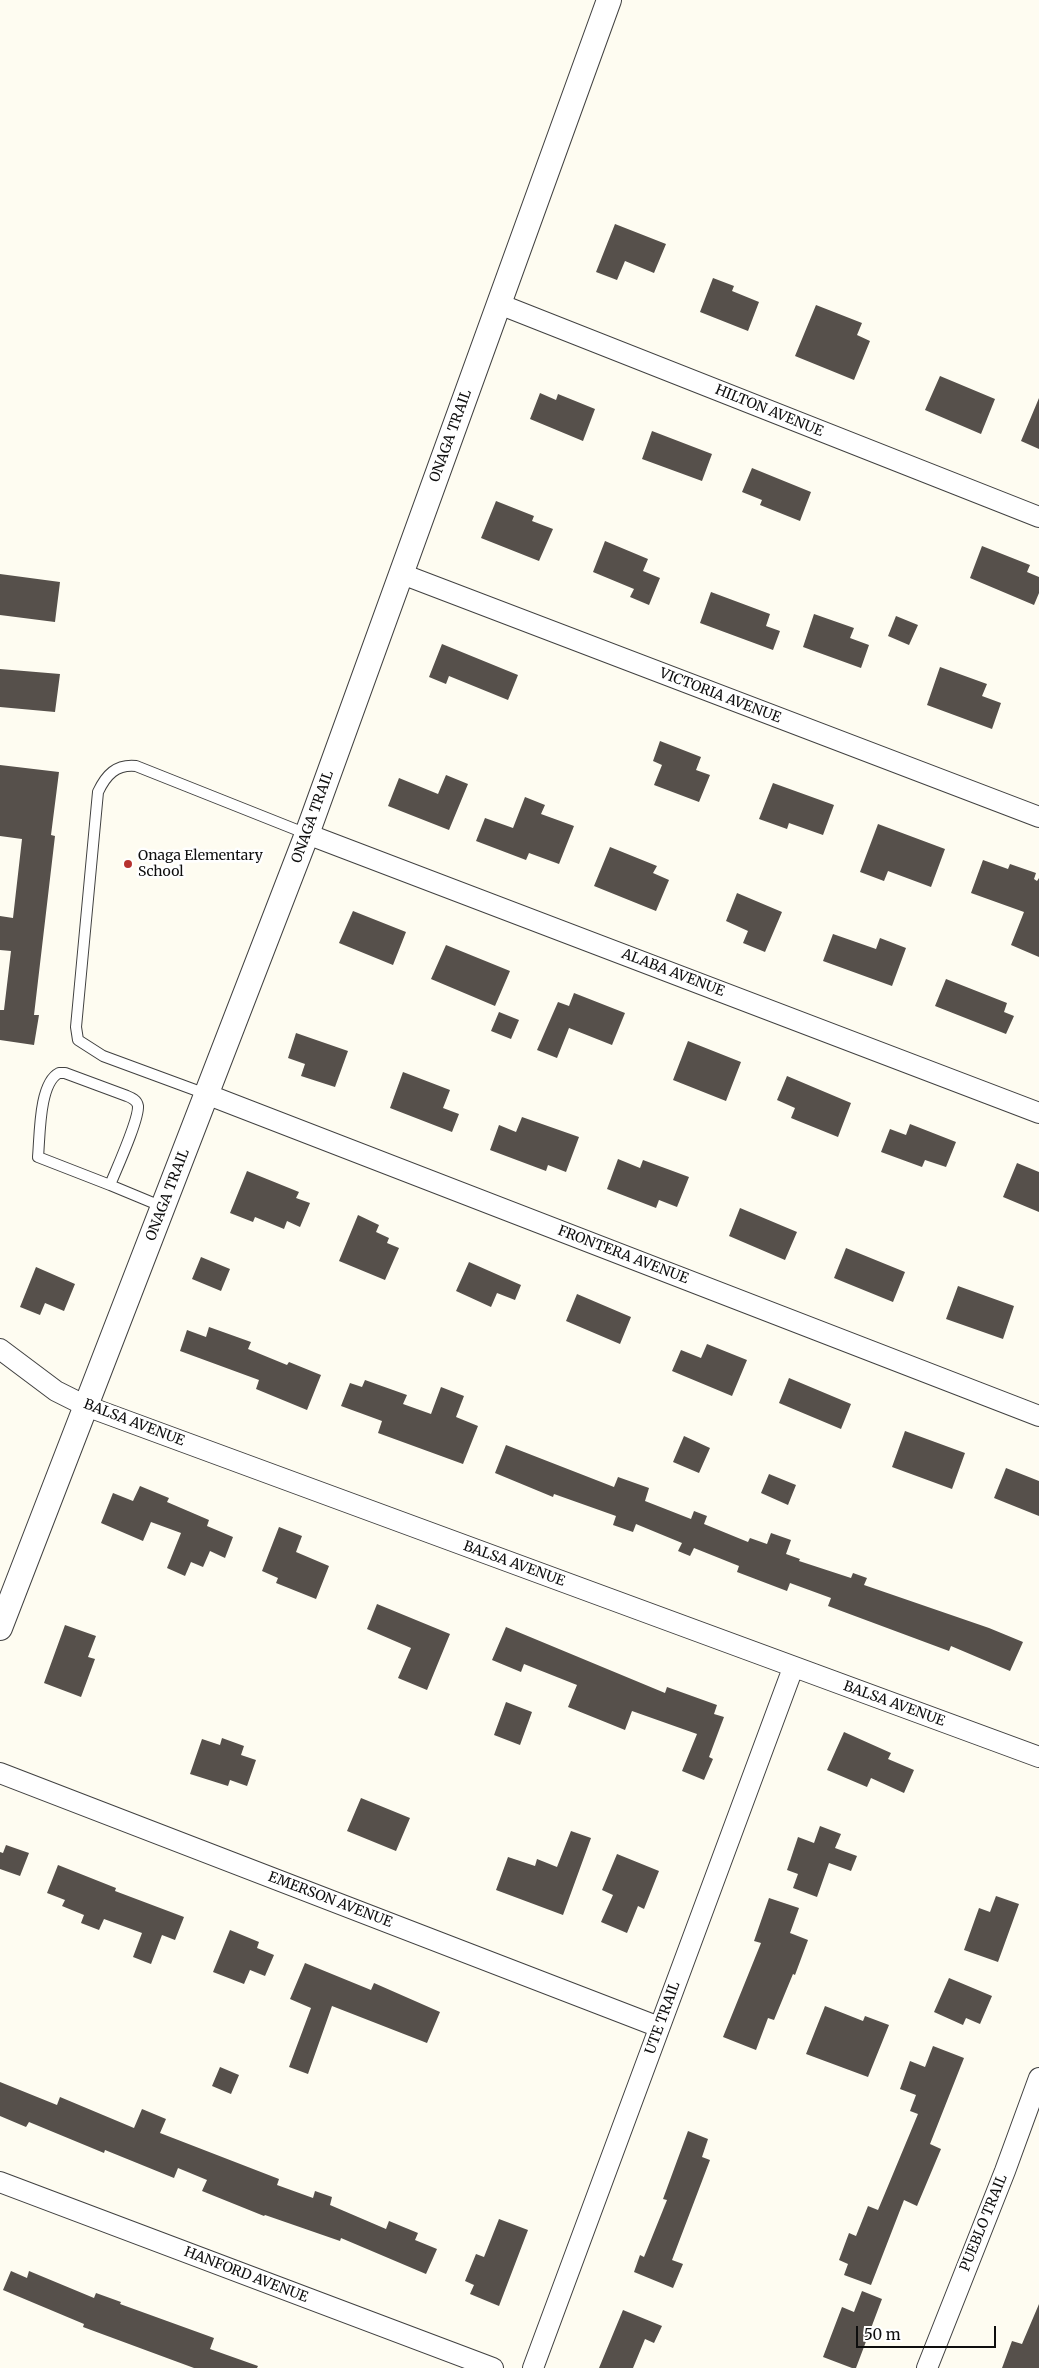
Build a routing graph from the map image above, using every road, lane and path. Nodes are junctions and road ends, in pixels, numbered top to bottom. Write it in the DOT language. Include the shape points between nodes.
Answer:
graph roads {
  1 [pos="609,0"];
  2 [pos="499,304"];
  3 [pos="1039,517"];
  4 [pos="402,574"];
  5 [pos="1039,817"];
  6 [pos="307,834"];
  7 [pos="206,1094"];
  8 [pos="1039,1113"];
  9 [pos="110,1185"];
  10 [pos="163,1207"];
  11 [pos="0,1349"];
  12 [pos="86,1406"];
  13 [pos="1039,1416"];
  14 [pos="0,1628"];
  15 [pos="793,1668"];
  16 [pos="1039,1757"];
  17 [pos="0,1773"];
  18 [pos="659,2027"];
  19 [pos="1039,2078"];
  20 [pos="0,2182"];
  21 [pos="493,2368"];
  22 [pos="533,2368"];
  23 [pos="927,2368"];
  1 -- 2 [label="street, ONAGA TRAIL"];
  2 -- 3 [label="street, HILTON AVENUE"];
  2 -- 4 [label="street, ONAGA TRAIL"];
  4 -- 5 [label="street, VICTORIA AVENUE"];
  4 -- 6 [label="street, ONAGA TRAIL"];
  6 -- 7 [label="street, ONAGA TRAIL"];
  6 -- 7 [label="lane" via="136,766 125,765 112,771 98,792 76,1027 78,1040 103,1056"];
  6 -- 8 [label="street, ALABA AVENUE"];
  7 -- 10 [label="street, ONAGA TRAIL"];
  7 -- 13 [label="street, FRONTERA AVENUE"];
  9 -- 9 [label="lane" via="38,1156 46,1088 53,1076 66,1073 135,1100 138,1106 136,1118"];
  9 -- 10 [label="lane"];
  10 -- 12 [label="street, ONAGA TRAIL"];
  11 -- 12 [label="street, BALSA AVENUE" via="56,1391"];
  12 -- 14 [label="street, ONAGA TRAIL"];
  12 -- 15 [label="street, BALSA AVENUE"];
  15 -- 16 [label="street, BALSA AVENUE"];
  15 -- 18 [label="street, UTE TRAIL"];
  17 -- 18 [label="street, EMERSON AVENUE"];
  18 -- 22 [label="street, UTE TRAIL"];
  19 -- 23 [label="street, PUEBLO TRAIL"];
  20 -- 21 [label="street, HANFORD AVENUE"];
}
